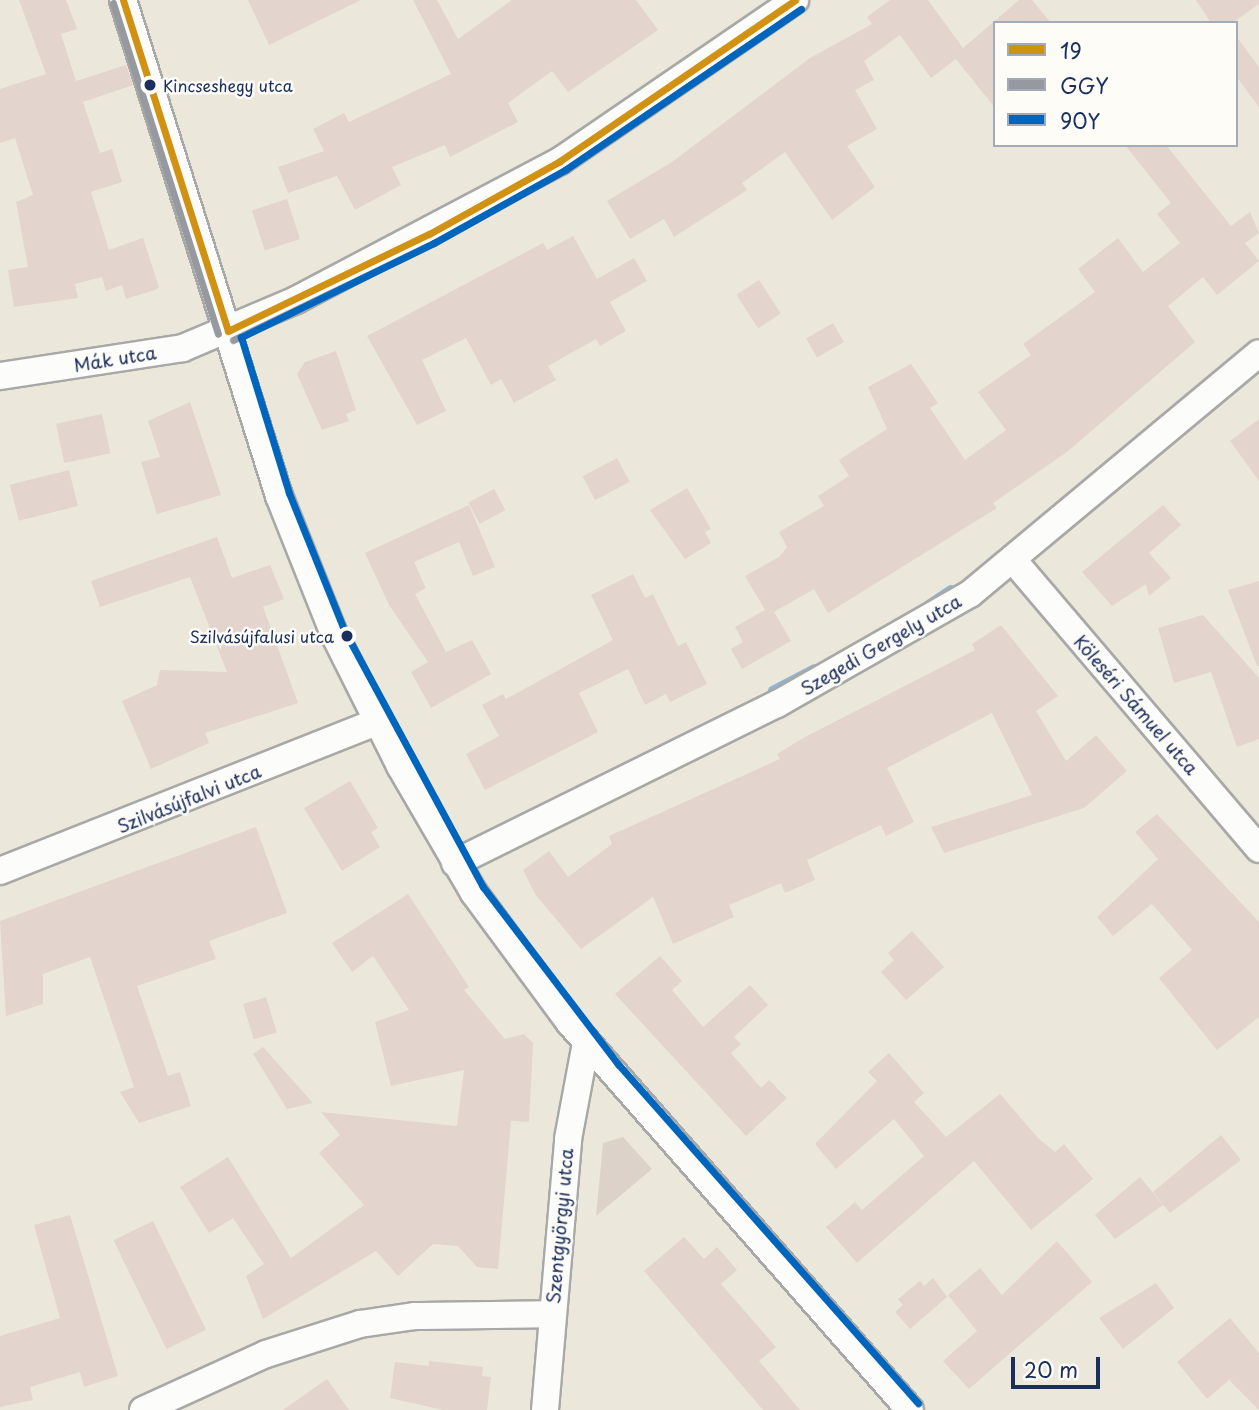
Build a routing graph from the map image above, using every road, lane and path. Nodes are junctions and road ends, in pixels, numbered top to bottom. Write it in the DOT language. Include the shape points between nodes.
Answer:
graph roads {
  1 [pos="123,0"];
  2 [pos="795,0"];
  3 [pos="228,331"];
  4 [pos="1259,353"];
  5 [pos="0,376"];
  6 [pos="1014,561"];
  7 [pos="377,722"];
  8 [pos="1259,849"];
  9 [pos="455,863"];
  10 [pos="0,871"];
  11 [pos="586,1043"];
  12 [pos="552,1314"];
  13 [pos="143,1410"];
  14 [pos="545,1410"];
  15 [pos="911,1410"];
  1 -- 3 [label="street"];
  2 -- 3 [label="street" via="560,161 418,240"];
  3 -- 5 [label="street, Mák utca" via="167,351"];
  3 -- 7 [label="street" via="306,568"];
  4 -- 6 [label="street, Szegedi Gergely utca"];
  6 -- 8 [label="street, Köleséri Sámuel utca"];
  6 -- 9 [label="street, Szegedi Gergely utca" via="866,656"];
  7 -- 9 [label="street"];
  7 -- 10 [label="street, Szilvásújfalvi utca"];
  9 -- 11 [label="street"];
  11 -- 12 [label="street, Szentgyörgyi utca" via="568,1139"];
  11 -- 15 [label="street"];
  12 -- 13 [label="street" via="423,1315 360,1324 266,1354"];
  12 -- 14 [label="street, Szentgyörgyi utca"];
}
